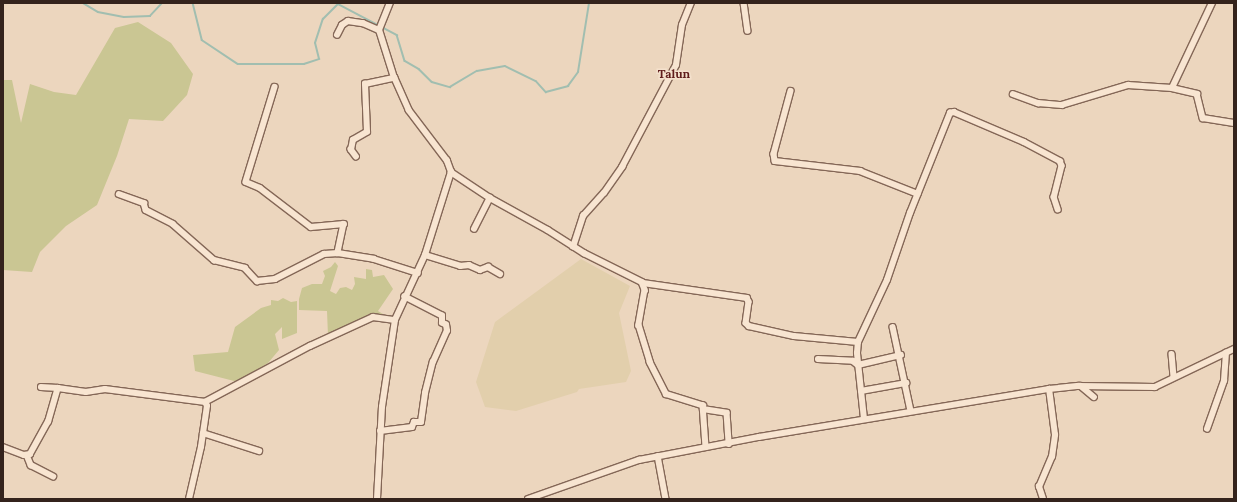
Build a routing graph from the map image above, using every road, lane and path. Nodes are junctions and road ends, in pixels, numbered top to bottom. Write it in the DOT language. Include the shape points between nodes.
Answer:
graph roads {
  1 [pos="691,3"];
  2 [pos="744,3"];
  3 [pos="1212,3"];
  4 [pos="389,6"];
  5 [pos="379,28"];
  6 [pos="748,31"];
  7 [pos="337,35"];
  8 [pos="394,78"];
  9 [pos="275,87"];
  10 [pos="1172,88"];
  11 [pos="791,91"];
  12 [pos="1013,94"];
  13 [pos="1234,123"];
  14 [pos="356,157"];
  15 [pos="451,172"];
  16 [pos="119,194"];
  17 [pos="918,194"];
  18 [pos="490,198"];
  19 [pos="1058,209"];
  20 [pos="474,229"];
  21 [pos="573,247"];
  22 [pos="338,252"];
  23 [pos="425,255"];
  24 [pos="418,273"];
  25 [pos="500,274"];
  26 [pos="644,283"];
  27 [pos="405,297"];
  28 [pos="395,320"];
  29 [pos="894,327"];
  30 [pos="858,342"];
  31 [pos="1234,349"];
  32 [pos="1226,353"];
  33 [pos="1172,354"];
  34 [pos="901,355"];
  35 [pos="818,359"];
  36 [pos="858,365"];
  37 [pos="1174,377"];
  38 [pos="906,383"];
  39 [pos="1079,386"];
  40 [pos="41,387"];
  41 [pos="58,388"];
  42 [pos="1049,389"];
  43 [pos="861,391"];
  44 [pos="1094,397"];
  45 [pos="206,402"];
  46 [pos="703,409"];
  47 [pos="911,411"];
  48 [pos="864,419"];
  49 [pos="1207,428"];
  50 [pos="380,431"];
  51 [pos="203,433"];
  52 [pos="730,444"];
  53 [pos="706,447"];
  54 [pos="3,448"];
  55 [pos="259,451"];
  56 [pos="27,456"];
  57 [pos="658,456"];
  58 [pos="54,476"];
  59 [pos="189,499"];
  60 [pos="377,499"];
  61 [pos="528,499"];
  62 [pos="666,499"];
  63 [pos="1043,499"];
  1 -- 21 [label="street" via="682,25 676,65 622,167 604,193 583,216"];
  2 -- 6 [label="street"];
  3 -- 10 [label="street"];
  4 -- 5 [label="street"];
  5 -- 7 [label="street" via="348,21 342,25"];
  5 -- 8 [label="street"];
  8 -- 14 [label="street" via="365,84 367,132 353,140 351,150"];
  8 -- 15 [label="street" via="409,111 447,161"];
  9 -- 22 [label="street" via="246,182 260,188 311,227 344,224"];
  10 -- 12 [label="street" via="1128,84 1062,105 1038,103"];
  10 -- 13 [label="street" via="1197,94 1203,118"];
  11 -- 17 [label="street" via="774,154 775,161 860,171"];
  15 -- 18 [label="street"];
  15 -- 23 [label="street"];
  16 -- 22 [label="street" via="144,203 146,210 175,225 214,260 245,268 257,281 275,279 324,254"];
  17 -- 19 [label="street" via="949,115 953,112 1060,161 1062,166 1054,197"];
  17 -- 30 [label="street" via="887,280"];
  18 -- 20 [label="street"];
  18 -- 21 [label="street"];
  21 -- 26 [label="street"];
  22 -- 24 [label="street" via="374,259"];
  23 -- 24 [label="street"];
  23 -- 25 [label="street" via="480,270 488,267"];
  24 -- 27 [label="street"];
  26 -- 30 [label="street" via="747,298 749,302 746,323 749,326 794,336"];
  26 -- 46 [label="street" via="639,325 658,380 666,394 699,402"];
  27 -- 28 [label="street"];
  27 -- 50 [label="street" via="442,316 442,323 446,325 447,331 433,362 421,422 414,422 412,427"];
  28 -- 45 [label="street" via="373,317 310,346"];
  28 -- 50 [label="street"];
  29 -- 34 [label="street"];
  30 -- 36 [label="street"];
  31 -- 32 [label="street"];
  32 -- 37 [label="street"];
  32 -- 49 [label="street" via="1224,381"];
  33 -- 37 [label="street"];
  34 -- 36 [label="street"];
  34 -- 38 [label="street"];
  35 -- 36 [label="street" via="853,361"];
  36 -- 43 [label="street"];
  37 -- 39 [label="street" via="1154,388"];
  38 -- 43 [label="street"];
  38 -- 47 [label="street"];
  39 -- 42 [label="street"];
  39 -- 44 [label="street" via="1086,388"];
  40 -- 41 [label="street"];
  41 -- 45 [label="street" via="86,392 110,390"];
  41 -- 56 [label="street" via="48,422"];
  42 -- 47 [label="street"];
  42 -- 63 [label="street" via="1055,435 1052,457 1039,487"];
  43 -- 48 [label="street"];
  45 -- 51 [label="street"];
  46 -- 52 [label="street" via="727,413"];
  46 -- 53 [label="street"];
  47 -- 48 [label="street"];
  48 -- 52 [label="street"];
  50 -- 60 [label="street"];
  51 -- 55 [label="street"];
  51 -- 59 [label="street"];
  52 -- 53 [label="street"];
  53 -- 57 [label="street"];
  54 -- 56 [label="street"];
  56 -- 58 [label="street" via="31,465"];
  57 -- 61 [label="street" via="608,470"];
  57 -- 62 [label="street"];
}
